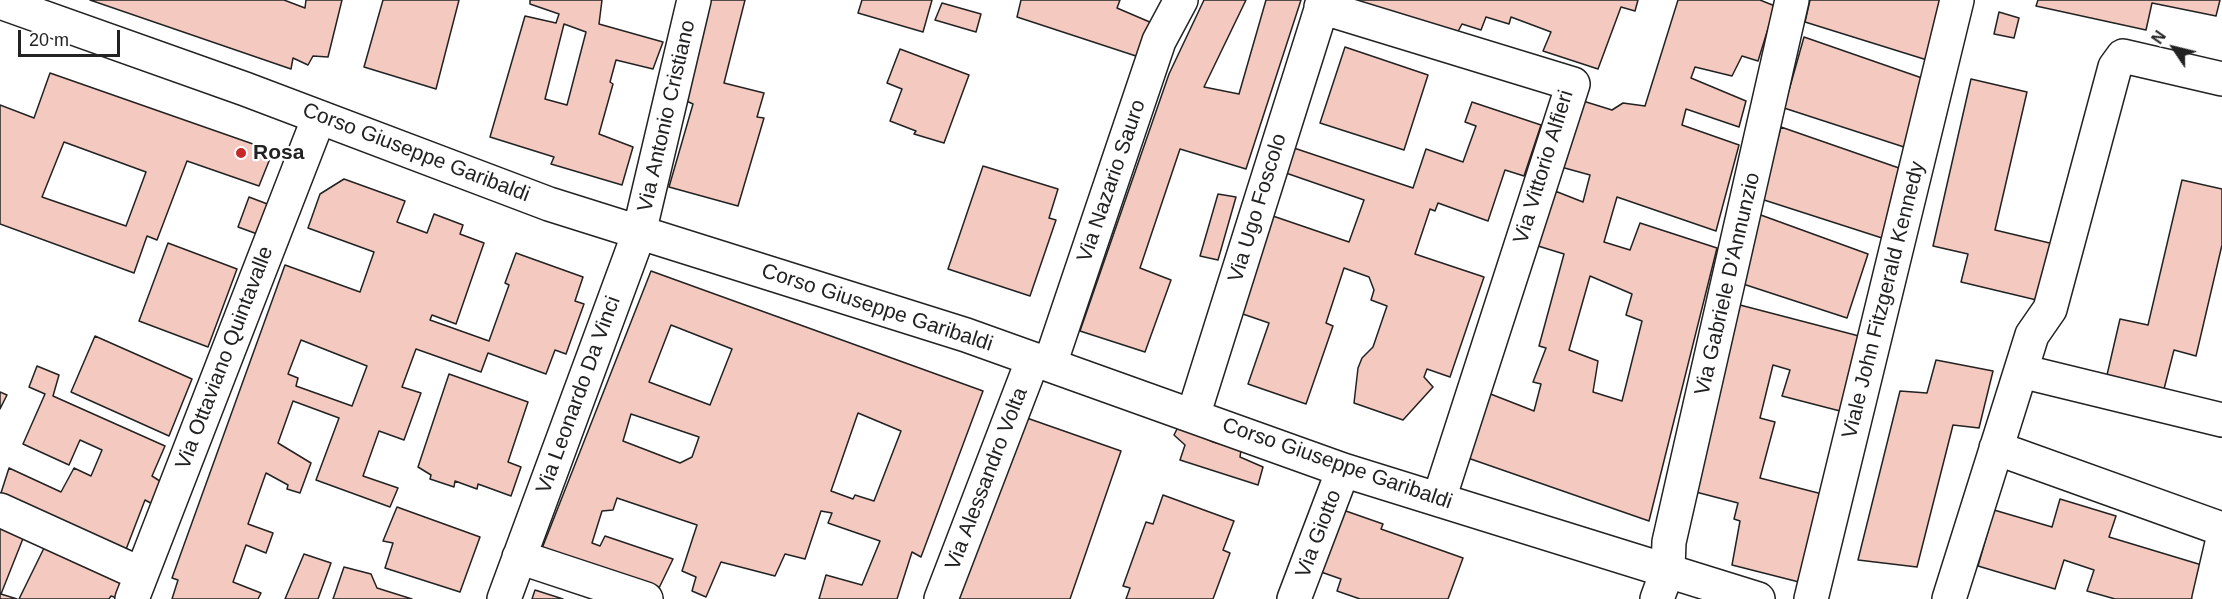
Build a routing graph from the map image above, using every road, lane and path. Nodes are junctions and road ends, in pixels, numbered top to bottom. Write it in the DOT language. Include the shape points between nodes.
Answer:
graph roads {
  1 [pos="694,0"];
  2 [pos="1181,0"];
  3 [pos="1792,0"];
  4 [pos="1957,0"];
  5 [pos="0,2"];
  6 [pos="1322,4"];
  7 [pos="2222,79"];
  8 [pos="319,117"];
  9 [pos="636,243"];
  10 [pos="1042,362"];
  11 [pos="2021,371"];
  12 [pos="1193,416"];
  13 [pos="2222,420"];
  14 [pos="1996,448"];
  15 [pos="1343,470"];
  16 [pos="1439,499"];
  17 [pos="0,510"];
  18 [pos="2222,529"];
  19 [pos="2222,543"];
  20 [pos="519,557"];
  21 [pos="1662,584"];
  22 [pos="137,586"];
  23 [pos="504,599"];
  24 [pos="646,599"];
  25 [pos="941,599"];
  26 [pos="1294,599"];
  27 [pos="1758,599"];
  28 [pos="1811,599"];
  29 [pos="1949,599"];
  30 [pos="2209,599"];
  1 -- 9 [label="street, Via Antonio Cristiano"];
  2 -- 10 [label="street, Via Nazario Sauro" via="1159,41"];
  3 -- 21 [label="street, Via Gabriele D'Annunzio"];
  4 -- 28 [label="street, Viale John Fitzgerald Kennedy"];
  5 -- 8 [label="street, Corso Giuseppe Garibaldi"];
  6 -- 12 [label="street, Via Ugo Foscolo"];
  6 -- 16 [label="street, Via Vittorio Alfieri" via="1573,84"];
  7 -- 11 [label="street" via="2123,56 2115,68 2050,309 2032,335"];
  8 -- 9 [label="street, Corso Giuseppe Garibaldi" via="549,204"];
  8 -- 22 [label="street, Via Ottaviano Quintavalle"];
  9 -- 10 [label="street, Corso Giuseppe Garibaldi" via="966,335"];
  9 -- 20 [label="street, Via Leonardo Da Vinci"];
  10 -- 12 [label="street, Corso Giuseppe Garibaldi"];
  10 -- 25 [label="street, Via Alessandro Volta"];
  11 -- 13 [label="street"];
  11 -- 14 [label="street"];
  12 -- 15 [label="street, Corso Giuseppe Garibaldi"];
  14 -- 18 [label="street"];
  14 -- 29 [label="street"];
  15 -- 16 [label="street, Corso Giuseppe Garibaldi"];
  15 -- 26 [label="street, Via Giotto"];
  16 -- 21 [label="street, Corso Giuseppe Garibaldi"];
  17 -- 22 [label="street"];
  19 -- 30 [label="street"];
  20 -- 23 [label="street, Via Leonardo Da Vinci"];
  20 -- 24 [label="street"];
  21 -- 27 [label="street, Corso Giuseppe Garibaldi"];
}
